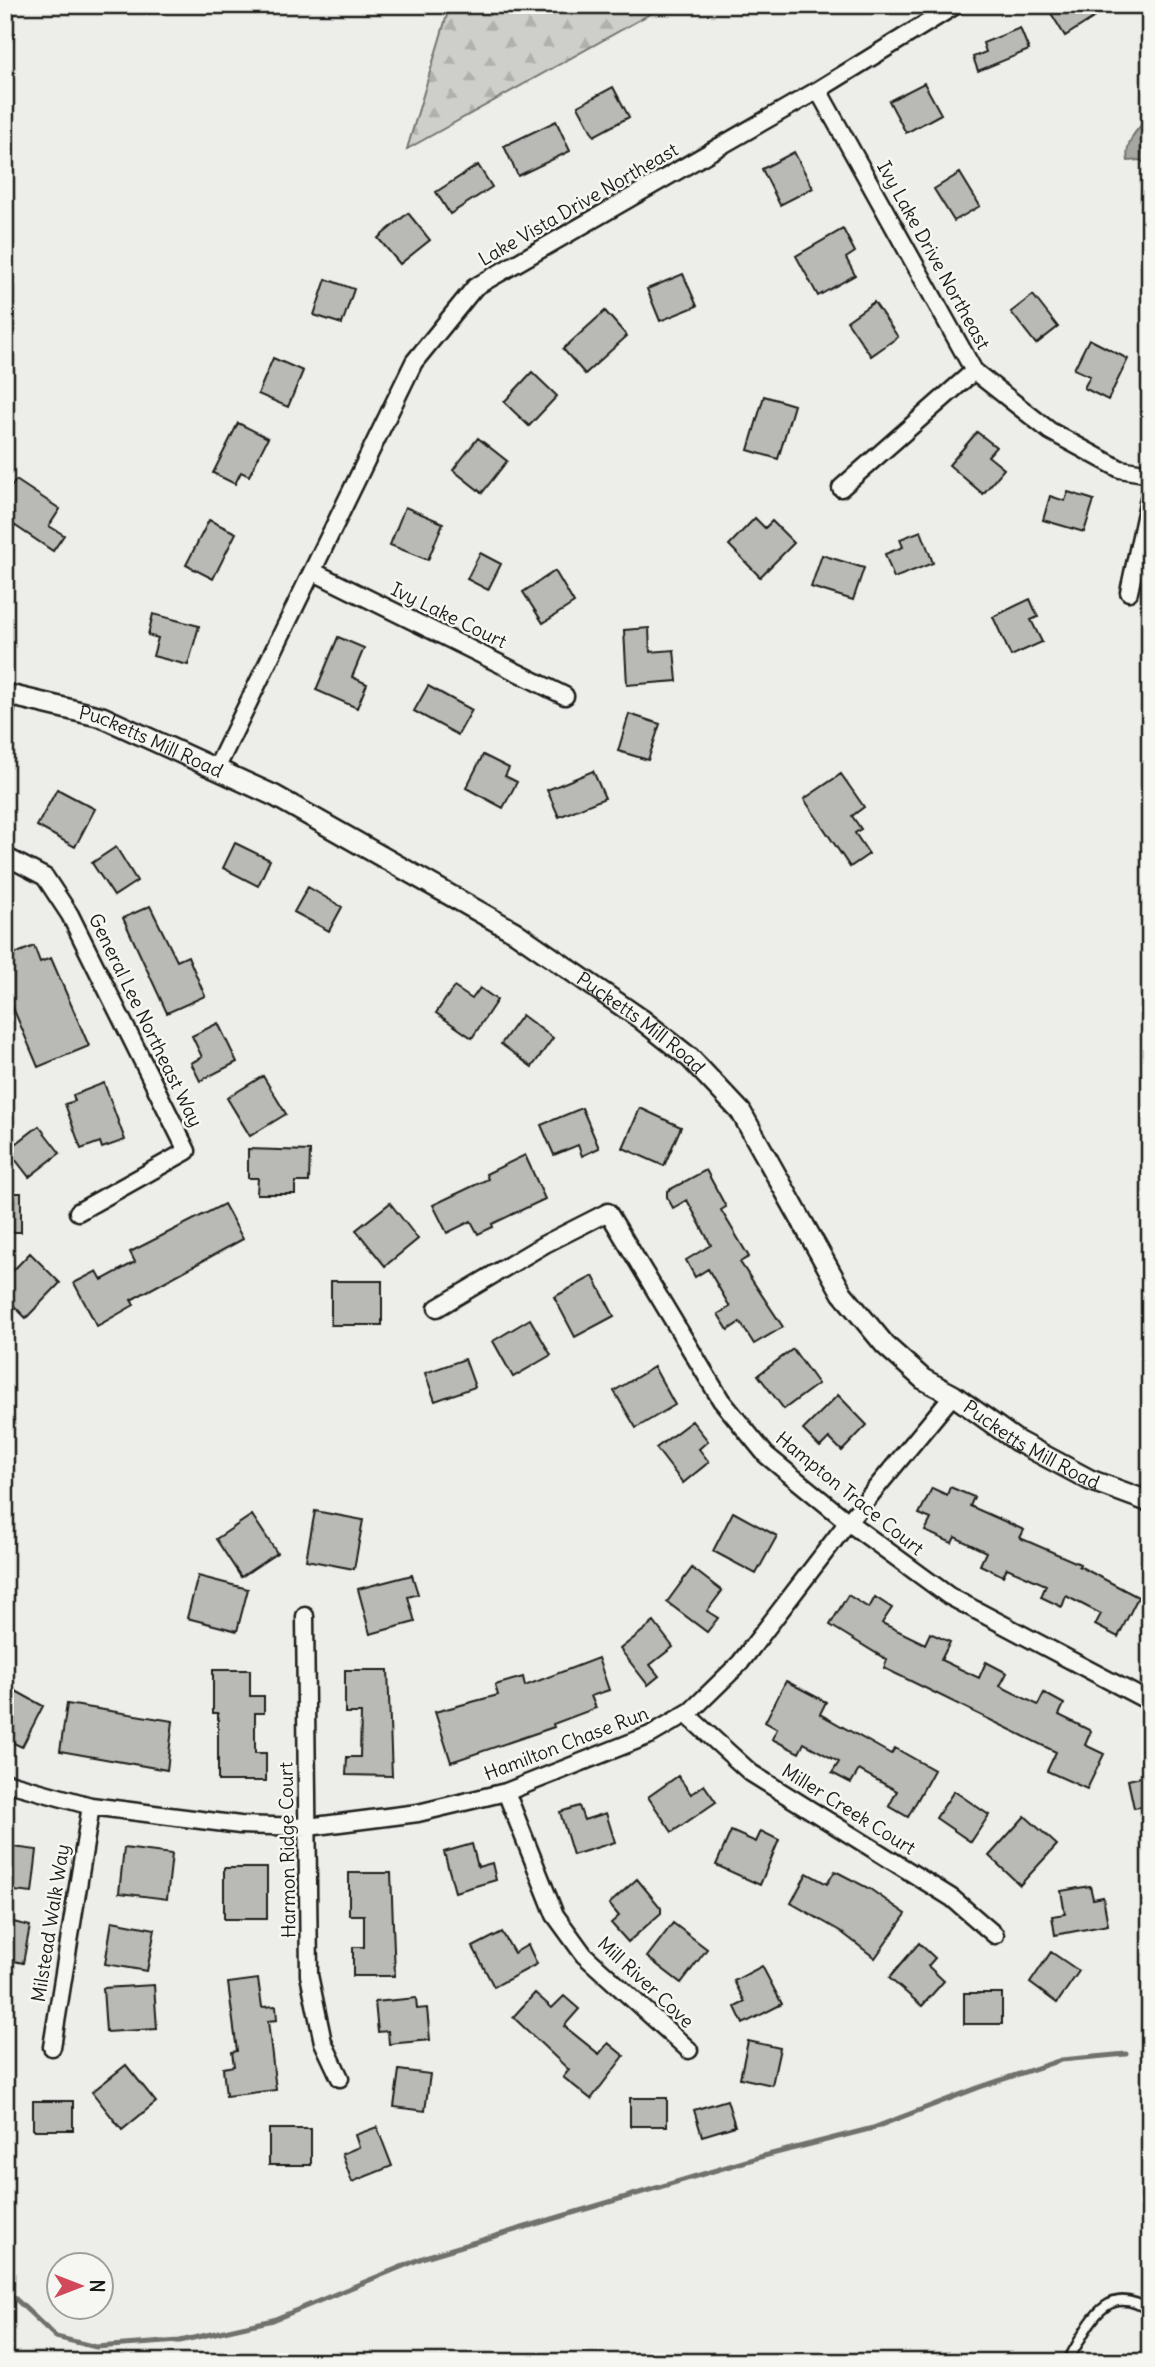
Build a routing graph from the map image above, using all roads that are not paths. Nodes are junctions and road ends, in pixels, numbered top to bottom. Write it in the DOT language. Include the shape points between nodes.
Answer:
graph roads {
  1 [pos="956,5"];
  2 [pos="818,90"];
  3 [pos="974,370"];
  4 [pos="1150,474"];
  5 [pos="841,488"];
  6 [pos="1150,494"];
  7 [pos="314,572"];
  8 [pos="1129,592"];
  9 [pos="565,696"];
  10 [pos="6,700"];
  11 [pos="217,767"];
  12 [pos="5,856"];
  13 [pos="78,1212"];
  14 [pos="437,1308"];
  15 [pos="953,1395"];
  16 [pos="1150,1502"];
  17 [pos="848,1522"];
  18 [pos="305,1616"];
  19 [pos="1148,1701"];
  20 [pos="686,1714"];
  21 [pos="5,1782"];
  22 [pos="506,1792"];
  23 [pos="91,1806"];
  24 [pos="308,1827"];
  25 [pos="995,1935"];
  26 [pos="51,2047"];
  27 [pos="689,2050"];
  28 [pos="340,2078"];
  29 [pos="1150,2311"];
  30 [pos="1067,2362"];
  1 -- 2 [label="street, Lake Vista Drive Northeast"];
  2 -- 3 [label="street, Ivy Lake Drive Northeast"];
  2 -- 7 [label="street, Lake Vista Drive Northeast" via="475,287 414,362"];
  3 -- 4 [label="street, Ivy Lake Drive Northeast" via="1050,431 1120,469"];
  3 -- 5 [label="street"];
  6 -- 8 [label="street"];
  7 -- 9 [label="street, Ivy Lake Court"];
  7 -- 11 [label="street, Lake Vista Drive Northeast"];
  10 -- 11 [label="street, Pucketts Mill Road" via="102,717"];
  11 -- 15 [label="street, Pucketts Mill Road" via="515,932 690,1058 741,1112 842,1293 885,1345 923,1379"];
  12 -- 13 [label="street, General Lee Northeast Way" via="45,877 70,915 187,1151"];
  14 -- 17 [label="street, Hampton Trace Court" via="608,1212 721,1400 766,1455"];
  15 -- 16 [label="street, Pucketts Mill Road" via="1017,1441 1090,1480"];
  15 -- 17 [label="street, Hamilton Chase Run"];
  17 -- 19 [label="street, Hampton Trace Court" via="949,1596"];
  17 -- 20 [label="street, Hamilton Chase Run" via="740,1663"];
  18 -- 24 [label="street, Harmon Ridge Court"];
  20 -- 22 [label="street, Hamilton Chase Run" via="650,1735"];
  20 -- 25 [label="street, Miller Creek Court" via="751,1773 952,1898"];
  21 -- 23 [label="street, Hamilton Chase Run"];
  22 -- 24 [label="street, Hamilton Chase Run" via="418,1814"];
  22 -- 27 [label="street, Mill River Cove" via="555,1915 584,1955"];
  23 -- 24 [label="street, Hamilton Chase Run" via="240,1825"];
  23 -- 26 [label="street, Milstead Walk Way"];
  24 -- 28 [label="street, Harmon Ridge Court" via="309,1975 323,2042"];
  29 -- 30 [label="lane" via="1133,2299 1113,2301 1097,2313"];
}
